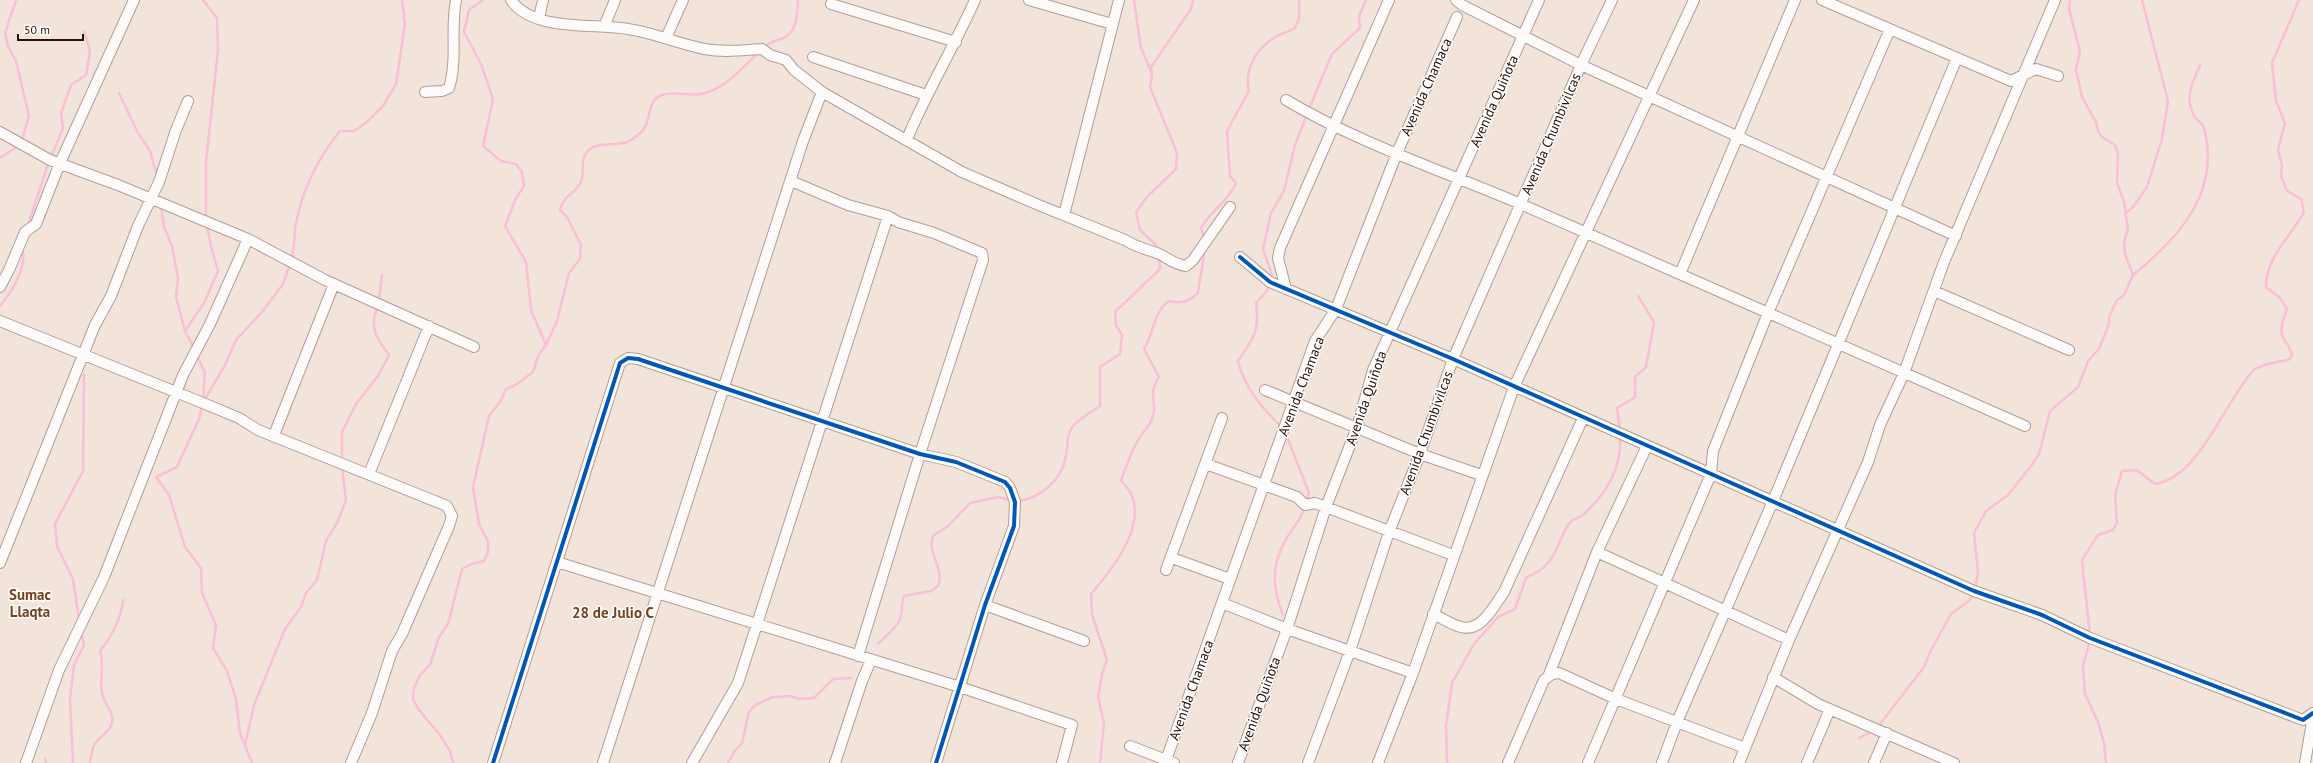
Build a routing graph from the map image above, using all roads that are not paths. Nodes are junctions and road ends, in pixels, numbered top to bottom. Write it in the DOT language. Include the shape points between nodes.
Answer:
graph roads {
  1 [pos="134,0"];
  2 [pos="456,0"];
  3 [pos="511,0"];
  4 [pos="543,0"];
  5 [pos="615,0"];
  6 [pos="683,0"];
  7 [pos="975,0"];
  8 [pos="1029,0"];
  9 [pos="1118,0"];
  10 [pos="1389,0"];
  11 [pos="1456,0"];
  12 [pos="1539,0"];
  13 [pos="1612,0"];
  14 [pos="1694,0"];
  15 [pos="1795,0"];
  16 [pos="1822,0"];
  17 [pos="2055,0"];
  18 [pos="831,4"];
  19 [pos="1457,17"];
  20 [pos="539,18"];
  21 [pos="1112,24"];
  22 [pos="604,27"];
  23 [pos="1890,29"];
  24 [pos="1523,37"];
  25 [pos="666,38"];
  26 [pos="956,42"];
  27 [pos="813,57"];
  28 [pos="1957,58"];
  29 [pos="1581,65"];
  30 [pos="2024,75"];
  31 [pos="2058,76"];
  32 [pos="425,92"];
  33 [pos="822,92"];
  34 [pos="926,95"];
  35 [pos="1650,96"];
  36 [pos="188,100"];
  37 [pos="1286,100"];
  38 [pos="1334,125"];
  39 [pos="0,132"];
  40 [pos="1738,136"];
  41 [pos="907,139"];
  42 [pos="1397,153"];
  43 [pos="60,163"];
  44 [pos="1827,177"];
  45 [pos="1460,178"];
  46 [pos="791,181"];
  47 [pos="150,199"];
  48 [pos="1521,204"];
  49 [pos="1230,207"];
  50 [pos="1895,208"];
  51 [pos="1064,215"];
  52 [pos="888,216"];
  53 [pos="1586,233"];
  54 [pos="1956,236"];
  55 [pos="248,239"];
  56 [pos="1240,257"];
  57 [pos="1680,274"];
  58 [pos="334,284"];
  59 [pos="0,287"];
  60 [pos="1286,289"];
  61 [pos="1934,291"];
  62 [pos="1336,309"];
  63 [pos="1768,313"];
  64 [pos="0,321"];
  65 [pos="429,326"];
  66 [pos="1390,331"];
  67 [pos="1838,344"];
  68 [pos="474,347"];
  69 [pos="2069,350"];
  70 [pos="83,354"];
  71 [pos="1453,359"];
  72 [pos="1904,373"];
  73 [pos="724,387"];
  74 [pos="1514,387"];
  75 [pos="1265,390"];
  76 [pos="177,393"];
  77 [pos="1295,401"];
  78 [pos="1222,418"];
  79 [pos="1583,418"];
  80 [pos="823,420"];
  81 [pos="2025,426"];
  82 [pos="1357,427"];
  83 [pos="274,435"];
  84 [pos="1647,446"];
  85 [pos="920,454"];
  86 [pos="1420,454"];
  87 [pos="1206,464"];
  88 [pos="369,474"];
  89 [pos="1711,474"];
  90 [pos="1481,475"];
  91 [pos="1263,485"];
  92 [pos="1773,501"];
  93 [pos="1326,507"];
  94 [pos="1839,531"];
  95 [pos="1390,532"];
  96 [pos="1597,552"];
  97 [pos="1453,555"];
  98 [pos="1172,558"];
  99 [pos="557,562"];
  100 [pos="0,563"];
  101 [pos="1166,570"];
  102 [pos="1230,579"];
  103 [pos="1664,582"];
  104 [pos="658,593"];
  105 [pos="1222,603"];
  106 [pos="985,605"];
  107 [pos="1725,610"];
  108 [pos="1433,614"];
  109 [pos="758,623"];
  110 [pos="1287,629"];
  111 [pos="1789,640"];
  112 [pos="1084,641"];
  113 [pos="1350,651"];
  114 [pos="858,656"];
  115 [pos="871,660"];
  116 [pos="1413,673"];
  117 [pos="1548,677"];
  118 [pos="1773,677"];
  119 [pos="960,687"];
  120 [pos="1616,699"];
  121 [pos="1830,709"];
  122 [pos="2313,714"];
  123 [pos="1677,722"];
  124 [pos="1887,733"];
  125 [pos="1130,746"];
  126 [pos="1745,748"];
  127 [pos="1168,762"];
  128 [pos="26,763"];
  129 [pos="351,763"];
  130 [pos="495,763"];
  131 [pos="603,763"];
  132 [pos="692,763"];
  133 [pos="835,763"];
  134 [pos="936,763"];
  135 [pos="1062,763"];
  136 [pos="1238,763"];
  137 [pos="1308,763"];
  138 [pos="1378,763"];
  139 [pos="1508,763"];
  140 [pos="1588,763"];
  141 [pos="1662,763"];
  142 [pos="1739,763"];
  143 [pos="1808,763"];
  144 [pos="1874,763"];
  145 [pos="1954,763"];
  146 [pos="2305,763"];
  1 -- 43 [label="street"];
  2 -- 32 [label="street" via="454,72 449,88"];
  3 -- 20 [label="street" via="520,11"];
  4 -- 20 [label="street"];
  5 -- 22 [label="street"];
  6 -- 25 [label="street"];
  7 -- 26 [label="street"];
  8 -- 21 [label="street"];
  9 -- 21 [label="street"];
  10 -- 38 [label="street"];
  11 -- 24 [label="street"];
  12 -- 24 [label="street, Avenida Quiñota"];
  13 -- 29 [label="street, Avenida Chumbivilcas"];
  14 -- 35 [label="street"];
  15 -- 40 [label="street"];
  16 -- 23 [label="street"];
  17 -- 30 [label="street"];
  18 -- 26 [label="street"];
  19 -- 42 [label="street, Avenida Chamaca"];
  20 -- 22 [label="street" via="587,27"];
  21 -- 51 [label="street"];
  22 -- 25 [label="street" via="629,29"];
  23 -- 28 [label="street"];
  23 -- 44 [label="street"];
  24 -- 29 [label="street"];
  24 -- 45 [label="street, Avenida Quiñota"];
  25 -- 33 [label="street" via="706,50 729,52 762,49 770,55 786,60 794,70"];
  26 -- 34 [label="street"];
  27 -- 34 [label="street"];
  28 -- 30 [label="street" via="2011,80"];
  28 -- 50 [label="street"];
  29 -- 35 [label="street"];
  29 -- 48 [label="street, Avenida Chumbivilcas"];
  30 -- 31 [label="street" via="2036,69"];
  30 -- 54 [label="street"];
  33 -- 41 [label="street"];
  33 -- 46 [label="street"];
  34 -- 41 [label="street"];
  35 -- 40 [label="street"];
  35 -- 53 [label="street"];
  36 -- 47 [label="street" via="159,182"];
  37 -- 38 [label="street"];
  38 -- 42 [label="street"];
  38 -- 60 [label="street" via="1280,248 1278,258"];
  39 -- 43 [label="street" via="32,151"];
  40 -- 44 [label="street"];
  40 -- 57 [label="street"];
  41 -- 51 [label="street" via="962,172"];
  42 -- 45 [label="street"];
  42 -- 62 [label="street, Avenida Chamaca"];
  43 -- 47 [label="street"];
  43 -- 59 [label="street" via="36,224 25,232"];
  44 -- 50 [label="street"];
  44 -- 63 [label="street"];
  45 -- 48 [label="street"];
  45 -- 66 [label="street, Avenida Quiñota"];
  46 -- 52 [label="street" via="854,208"];
  46 -- 73 [label="street"];
  47 -- 55 [label="street"];
  47 -- 70 [label="street" via="111,296"];
  48 -- 53 [label="street"];
  48 -- 71 [label="street, Avenida Chumbivilcas"];
  49 -- 51 [label="street" via="1194,260 1186,266 1175,265 1159,254 1136,248 1125,240"];
  50 -- 54 [label="street"];
  50 -- 67 [label="street"];
  52 -- 80 [label="street"];
  52 -- 85 [label="street" via="898,222 974,249 982,253 984,260"];
  53 -- 57 [label="street"];
  53 -- 74 [label="street"];
  54 -- 61 [label="street"];
  55 -- 58 [label="street"];
  55 -- 76 [label="street" via="210,324 183,375"];
  56 -- 60 [label="street" via="1270,282"];
  57 -- 63 [label="street"];
  58 -- 65 [label="street"];
  58 -- 83 [label="street"];
  60 -- 62 [label="street"];
  61 -- 69 [label="street"];
  61 -- 72 [label="street"];
  62 -- 66 [label="street"];
  62 -- 77 [label="street, Avenida Chamaca" via="1315,341"];
  63 -- 67 [label="street"];
  63 -- 89 [label="street" via="1713,451"];
  64 -- 70 [label="street"];
  65 -- 68 [label="street"];
  65 -- 88 [label="street"];
  66 -- 71 [label="street"];
  66 -- 82 [label="street, Avenida Quiñota" via="1373,370"];
  67 -- 72 [label="street"];
  67 -- 92 [label="street"];
  70 -- 76 [label="street"];
  70 -- 100 [label="street"];
  71 -- 74 [label="street"];
  71 -- 86 [label="street, Avenida Chumbivilcas"];
  72 -- 81 [label="street"];
  72 -- 94 [label="street" via="1880,425 1868,462"];
  73 -- 80 [label="street"];
  73 -- 99 [label="street" via="638,359 628,358 620,363"];
  73 -- 104 [label="street"];
  74 -- 79 [label="street"];
  74 -- 90 [label="street"];
  75 -- 77 [label="street"];
  76 -- 83 [label="street"];
  76 -- 128 [label="street" via="104,577 59,670"];
  77 -- 82 [label="street"];
  77 -- 91 [label="street, Avenida Chamaca"];
  78 -- 87 [label="street"];
  79 -- 84 [label="street"];
  79 -- 108 [label="street" via="1504,592 1486,618 1476,626 1462,628"];
  80 -- 85 [label="street"];
  80 -- 109 [label="street"];
  82 -- 86 [label="street"];
  82 -- 93 [label="street, Avenida Quiñota"];
  83 -- 88 [label="street"];
  84 -- 89 [label="street"];
  84 -- 96 [label="street"];
  85 -- 106 [label="street" via="956,462 1005,482 1010,488 1015,502 1014,526"];
  85 -- 114 [label="street"];
  86 -- 90 [label="street"];
  86 -- 95 [label="street, Avenida Chumbivilcas"];
  87 -- 91 [label="street"];
  87 -- 98 [label="street"];
  88 -- 129 [label="street" via="447,506 452,516 402,634 392,650 372,713"];
  89 -- 92 [label="street"];
  89 -- 103 [label="street"];
  90 -- 97 [label="street"];
  91 -- 93 [label="street" via="1297,497 1305,505 1315,503"];
  91 -- 102 [label="street, Avenida Chamaca"];
  92 -- 94 [label="street"];
  92 -- 107 [label="street"];
  93 -- 95 [label="street"];
  93 -- 110 [label="street, Avenida Quiñota"];
  94 -- 111 [label="street"];
  94 -- 122 [label="street" via="1974,591 2042,615 2090,638 2303,720"];
  95 -- 97 [label="street"];
  95 -- 113 [label="street, Avenida Chumbivilcas"];
  96 -- 103 [label="street"];
  96 -- 117 [label="street"];
  97 -- 108 [label="street"];
  98 -- 101 [label="street"];
  98 -- 102 [label="street"];
  99 -- 104 [label="street"];
  99 -- 130 [label="street"];
  102 -- 105 [label="street, Avenida Chamaca"];
  103 -- 107 [label="street"];
  103 -- 120 [label="street"];
  104 -- 109 [label="street"];
  104 -- 131 [label="street"];
  105 -- 110 [label="street"];
  105 -- 127 [label="street, Avenida Chamaca"];
  106 -- 112 [label="street"];
  106 -- 119 [label="street"];
  107 -- 111 [label="street"];
  107 -- 123 [label="street"];
  108 -- 116 [label="street"];
  109 -- 114 [label="street"];
  109 -- 132 [label="street" via="738,682"];
  110 -- 113 [label="street"];
  110 -- 136 [label="street, Avenida Quiñota"];
  111 -- 118 [label="street"];
  113 -- 116 [label="street"];
  113 -- 137 [label="street, Avenida Chumbivilcas"];
  114 -- 115 [label="street"];
  115 -- 119 [label="street"];
  115 -- 133 [label="street"];
  116 -- 138 [label="street"];
  117 -- 120 [label="street" via="1559,673"];
  117 -- 139 [label="street" via="1531,707"];
  118 -- 121 [label="street"];
  118 -- 126 [label="street"];
  119 -- 134 [label="street"];
  119 -- 135 [label="street" via="1072,725"];
  120 -- 123 [label="street"];
  120 -- 140 [label="street"];
  121 -- 124 [label="street"];
  121 -- 143 [label="street"];
  122 -- 146 [label="street"];
  123 -- 126 [label="street"];
  123 -- 141 [label="street"];
  124 -- 144 [label="street"];
  124 -- 145 [label="street"];
  125 -- 127 [label="street"];
  126 -- 142 [label="street"];
}
